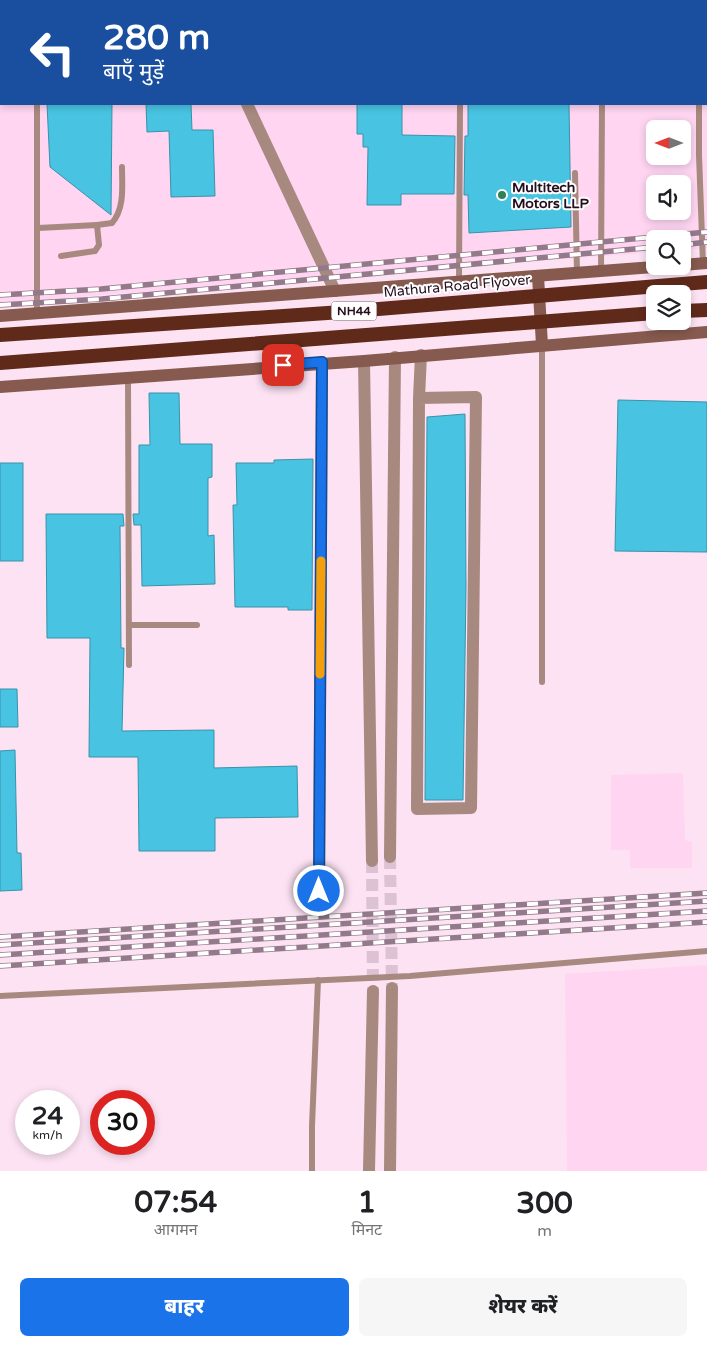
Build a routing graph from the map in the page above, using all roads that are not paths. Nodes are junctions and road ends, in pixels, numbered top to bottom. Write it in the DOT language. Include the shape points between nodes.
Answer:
graph roads {
  1 [pos="37,105"];
  2 [pos="247,105"];
  3 [pos="460,105"];
  4 [pos="602,105"];
  5 [pos="699,105"];
  6 [pos="122,167"];
  7 [pos="575,173"];
  8 [pos="97,225"];
  9 [pos="38,228"];
  10 [pos="61,256"];
  11 [pos="705,263"];
  12 [pos="691,264"];
  13 [pos="646,268"];
  14 [pos="601,271"];
  15 [pos="576,273"];
  16 [pos="538,276"];
  17 [pos="459,282"];
  18 [pos="707,282"];
  19 [pos="335,291"];
  20 [pos="707,310"];
  21 [pos="691,311"];
  22 [pos="37,314"];
  23 [pos="646,314"];
  24 [pos="0,316"];
  25 [pos="707,332"];
  26 [pos="0,335"];
  27 [pos="542,346"];
  28 [pos="421,355"];
  29 [pos="395,357"];
  30 [pos="364,360"];
  31 [pos="322,362"];
  32 [pos="0,363"];
  33 [pos="128,377"];
  34 [pos="0,387"];
  35 [pos="419,398"];
  36 [pos="129,625"];
  37 [pos="197,625"];
  38 [pos="129,665"];
  39 [pos="542,682"];
  40 [pos="390,857"];
  41 [pos="372,861"];
  42 [pos="319,891"];
  43 [pos="707,951"];
  44 [pos="318,980"];
  45 [pos="392,988"];
  46 [pos="373,991"];
  47 [pos="0,996"];
  48 [pos="312,1171"];
  49 [pos="369,1171"];
  50 [pos="390,1171"];
  1 -- 9 [label="lane"];
  2 -- 19 [label="street"];
  3 -- 17 [label="lane"];
  4 -- 14 [label="lane"];
  5 -- 11 [label="lane"];
  6 -- 8 [label="lane" via="118,217 112,223"];
  7 -- 15 [label="lane"];
  8 -- 9 [label="lane"];
  8 -- 10 [label="lane" via="99,244 95,251"];
  9 -- 22 [label="lane"];
  11 -- 12 [label="main road"];
  13 -- 14 [label="main road"];
  14 -- 15 [label="main road"];
  15 -- 16 [label="main road"];
  16 -- 17 [label="main road"];
  16 -- 27 [label="main road"];
  17 -- 19 [label="main road"];
  18 -- 26 [label="highway, Mathura Road Flyover / NH44, bridge" via="342,312"];
  19 -- 22 [label="main road"];
  20 -- 21 [label="highway"];
  22 -- 24 [label="main road"];
  23 -- 32 [label="highway, NH44, bridge"];
  25 -- 27 [label="main road"];
  27 -- 28 [label="main road"];
  27 -- 39 [label="lane"];
  28 -- 29 [label="main road"];
  28 -- 35 [label="street"];
  29 -- 30 [label="main road"];
  29 -- 40 [label="street"];
  30 -- 31 [label="main road"];
  30 -- 41 [label="street"];
  31 -- 33 [label="main road"];
  31 -- 42 [label="street"];
  33 -- 34 [label="main road"];
  33 -- 36 [label="lane"];
  35 -- 35 [label="street" via="476,397 471,808 417,809"];
  36 -- 37 [label="lane"];
  36 -- 38 [label="lane"];
  43 -- 44 [label="lane" via="410,976"];
  44 -- 47 [label="lane"];
  44 -- 48 [label="lane"];
  45 -- 50 [label="street"];
  46 -- 49 [label="street"];
}
